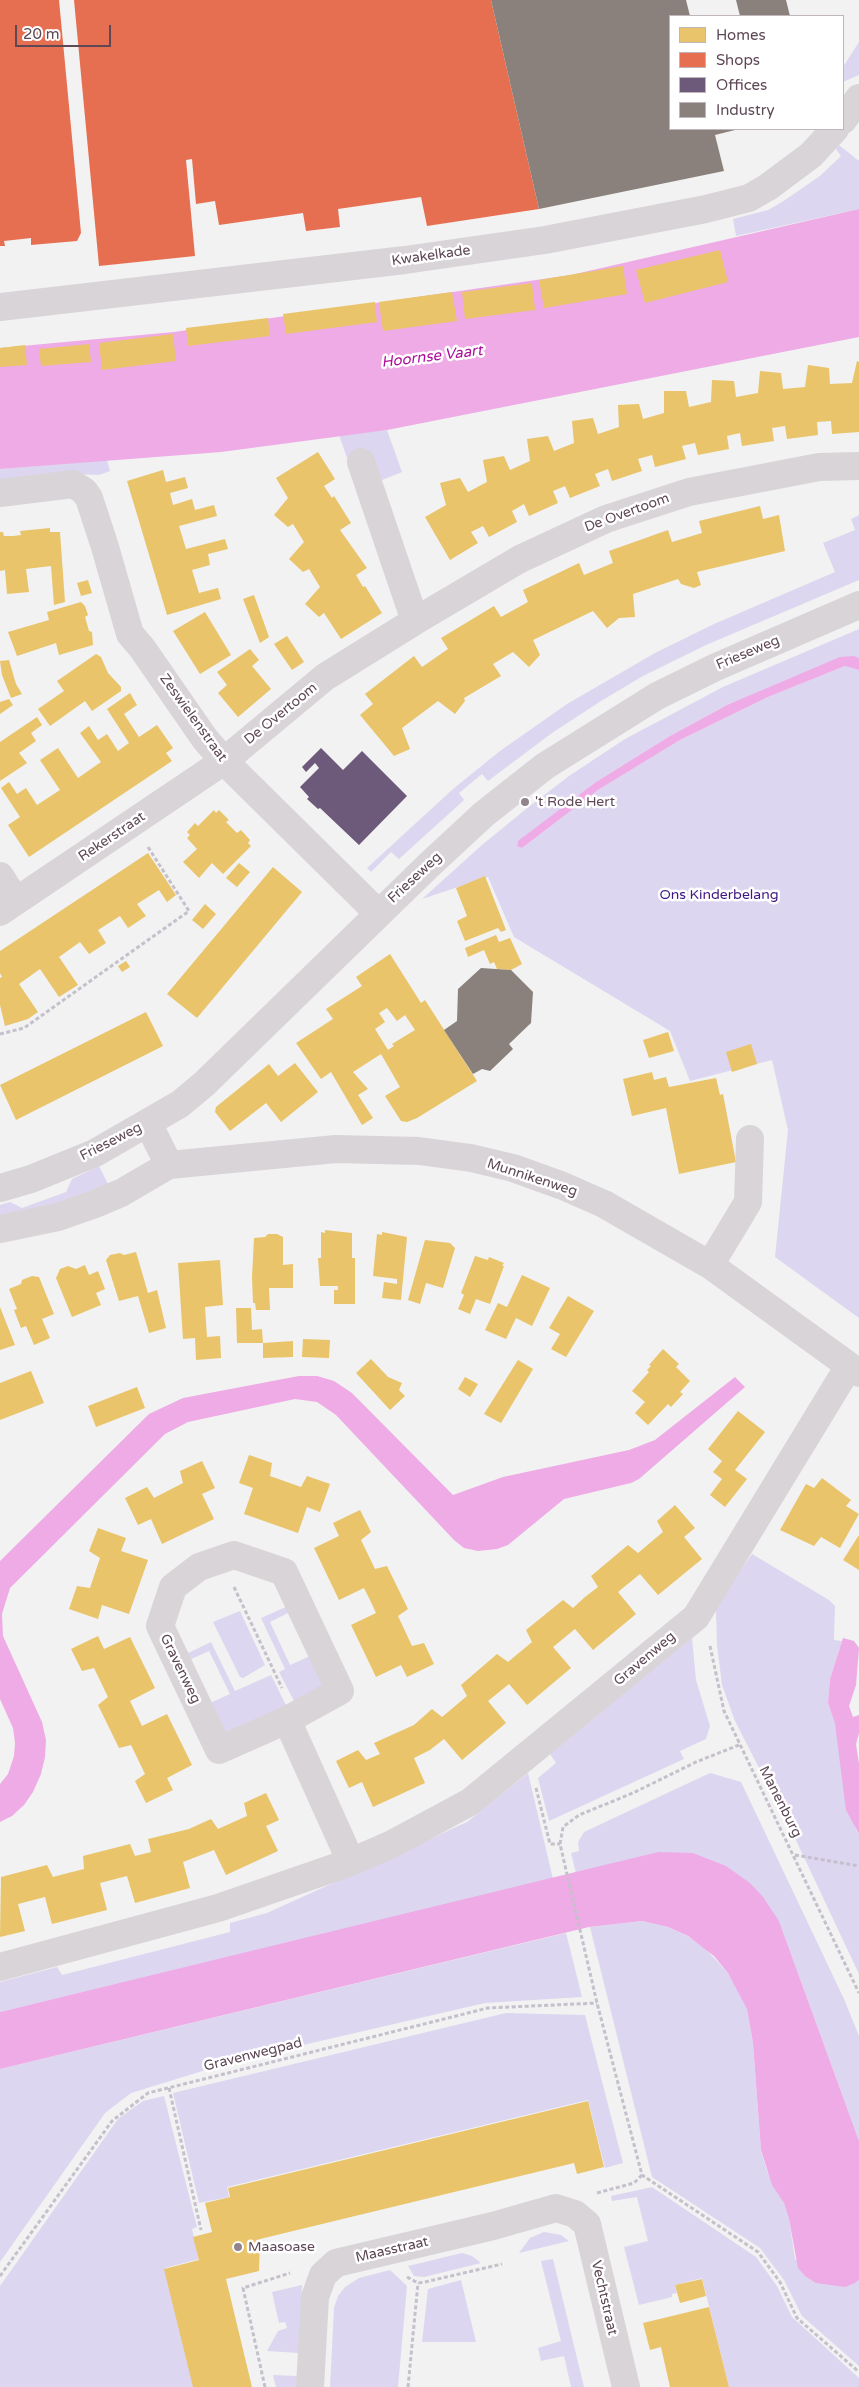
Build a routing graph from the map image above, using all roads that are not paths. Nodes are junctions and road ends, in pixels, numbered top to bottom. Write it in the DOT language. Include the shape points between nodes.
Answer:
graph roads {
  1 [pos="859,98"];
  2 [pos="844,119"];
  3 [pos="834,130"];
  4 [pos="0,308"];
  5 [pos="361,462"];
  6 [pos="859,466"];
  7 [pos="0,493"];
  8 [pos="859,606"];
  9 [pos="415,620"];
  10 [pos="224,761"];
  11 [pos="0,876"];
  12 [pos="8,906"];
  13 [pos="378,913"];
  14 [pos="148,1123"];
  15 [pos="750,1139"];
  16 [pos="169,1165"];
  17 [pos="0,1188"];
  18 [pos="0,1229"];
  19 [pos="710,1264"];
  20 [pos="854,1369"];
  21 [pos="291,1717"];
  22 [pos="351,1862"];
  23 [pos="0,1966"];
  24 [pos="575,2214"];
  25 [pos="310,2387"];
  26 [pos="626,2387"];
  1 -- 2 [label="street"];
  3 -- 4 [label="street, Kwakelkade" via="811,155 768,187 749,198 706,209 545,240 405,260"];
  5 -- 9 [label="street"];
  6 -- 9 [label="street, De Overtoom" via="819,467 689,492 606,519 520,559"];
  7 -- 10 [label="street, Zeswielenstraat" via="72,484 80,487 89,498 130,634"];
  8 -- 13 [label="street, Frieseweg" via="716,667 657,696 602,729 545,766 484,814"];
  9 -- 10 [label="street, De Overtoom" via="326,677"];
  10 -- 12 [label="street, Rekerstraat"];
  10 -- 13 [label="street, Zeswielenstraat"];
  11 -- 12 [label="street"];
  13 -- 14 [label="street, Frieseweg" via="204,1084 180,1104"];
  14 -- 16 [label="street"];
  14 -- 17 [label="street, Frieseweg" via="95,1153"];
  15 -- 19 [label="street" via="748,1202"];
  16 -- 18 [label="street" via="95,1204"];
  16 -- 19 [label="street, Munnikenweg" via="336,1149 419,1151 471,1158 513,1168 604,1204"];
  19 -- 20 [label="street, Munnikenweg"];
  20 -- 22 [label="street, Gravenweg" via="696,1616 470,1802"];
  21 -- 21 [label="street, Gravenweg" via="219,1750 160,1626 173,1587 199,1566 234,1556 284,1572 340,1691"];
  21 -- 22 [label="street"];
  22 -- 23 [label="street, Gravenweg" via="218,1908"];
  24 -- 25 [label="street, Maasstraat" via="556,2208 336,2263 323,2275 315,2297"];
  24 -- 26 [label="street, Vechtstraat" via="587,2224"];
}
